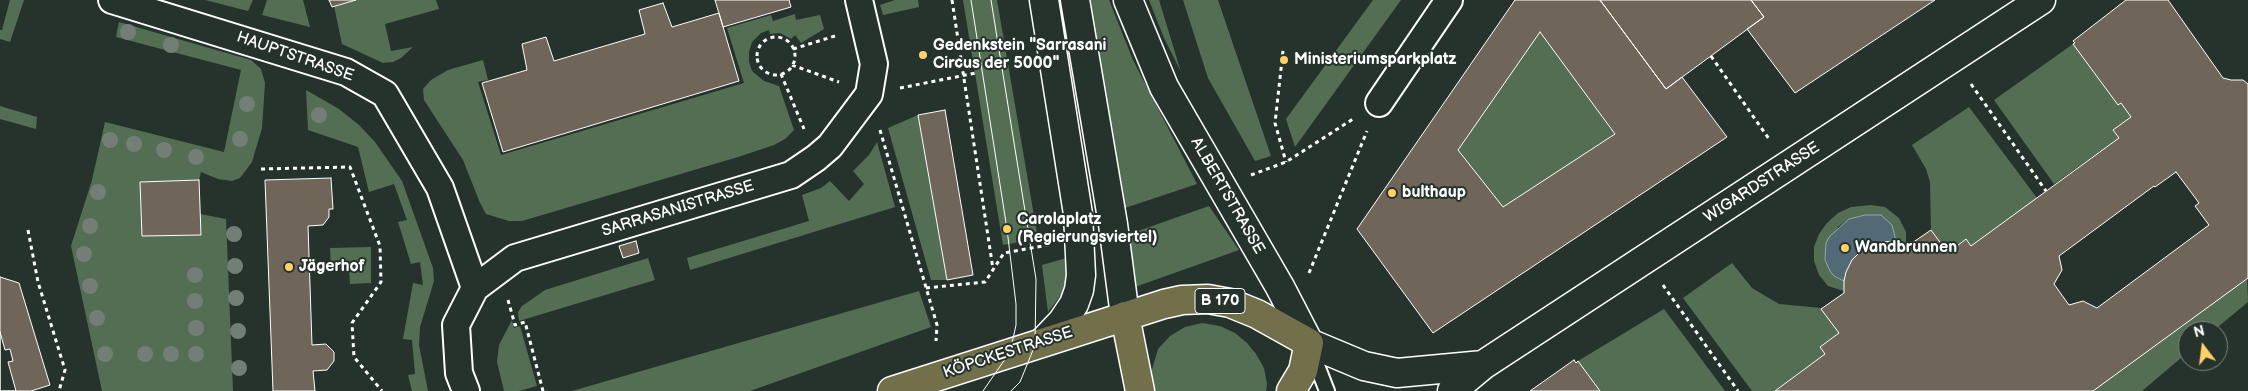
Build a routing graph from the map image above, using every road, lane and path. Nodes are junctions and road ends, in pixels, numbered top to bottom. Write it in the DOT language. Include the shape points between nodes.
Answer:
graph roads {
  1 [pos="112,0"];
  2 [pos="859,0"];
  3 [pos="952,0"];
  4 [pos="1044,0"];
  5 [pos="1075,0"];
  6 [pos="1128,0"];
  7 [pos="1449,0"];
  8 [pos="2041,0"];
  9 [pos="866,25"];
  10 [pos="793,50"];
  11 [pos="1283,51"];
  12 [pos="1711,56"];
  13 [pos="1953,59"];
  14 [pos="792,66"];
  15 [pos="976,73"];
  16 [pos="781,74"];
  17 [pos="962,76"];
  18 [pos="869,94"];
  19 [pos="1378,103"];
  20 [pos="816,158"];
  21 [pos="1286,162"];
  22 [pos="1788,166"];
  23 [pos="261,169"];
  24 [pos="1247,177"];
  25 [pos="2046,190"];
  26 [pos="28,230"];
  27 [pos="1055,243"];
  28 [pos="914,248"];
  29 [pos="908,251"];
  30 [pos="1645,260"];
  31 [pos="993,269"];
  32 [pos="499,270"];
  33 [pos="1309,274"];
  34 [pos="475,288"];
  35 [pos="926,288"];
  36 [pos="1125,316"];
  37 [pos="936,341"];
  38 [pos="1043,342"];
  39 [pos="1309,343"];
  40 [pos="1483,365"];
  41 [pos="59,391"];
  42 [pos="382,391"];
  43 [pos="466,391"];
  44 [pos="543,391"];
  45 [pos="892,391"];
  46 [pos="1140,391"];
  47 [pos="1291,391"];
  48 [pos="1327,391"];
  49 [pos="1452,391"];
  50 [pos="1738,391"];
  1 -- 34 [label="street, HAUPTSTRASSE" via="346,72 385,94 440,188"];
  2 -- 9 [label="street, SARRASANISTRASSE"];
  3 -- 17 [label="path"];
  4 -- 38 [label="main road" via="1078,214 1081,275 1080,290 1074,304"];
  5 -- 36 [label="main road" via="1113,224"];
  6 -- 39 [label="main road, ALBERTSTRASSE" via="1164,87"];
  7 -- 19 [label="street"];
  8 -- 13 [label="main road, WIGARDSTRASSE"];
  9 -- 10 [label="path"];
  9 -- 18 [label="street, SARRASANISTRASSE" via="874,64"];
  10 -- 14 [label="path" via="795,59"];
  10 -- 16 [label="path" via="779,38 771,38 760,46 757,54 760,68 766,73"];
  11 -- 21 [label="path" via="1275,123"];
  12 -- 22 [label="path"];
  13 -- 22 [label="main road, WIGARDSTRASSE"];
  13 -- 25 [label="path"];
  14 -- 16 [label="path"];
  14 -- 18 [label="path"];
  15 -- 17 [label="path"];
  16 -- 20 [label="path"];
  17 -- 18 [label="path"];
  17 -- 31 [label="path"];
  18 -- 20 [label="street, SARRASANISTRASSE" via="830,146"];
  18 -- 28 [label="path"];
  19 -- 21 [label="path"];
  19 -- 33 [label="path"];
  20 -- 32 [label="street, SARRASANISTRASSE" via="791,174 515,258"];
  21 -- 24 [label="path"];
  22 -- 30 [label="main road, WIGARDSTRASSE"];
  23 -- 42 [label="path" via="350,167 380,246 381,282 352,323 354,357"];
  26 -- 41 [label="path" via="38,282 65,370"];
  27 -- 31 [label="path" via="1004,254"];
  28 -- 29 [label="path"];
  28 -- 35 [label="path"];
  30 -- 40 [label="main road, WIGARDSTRASSE"];
  30 -- 50 [label="path"];
  31 -- 35 [label="path" via="985,282"];
  32 -- 34 [label="street, SARRASANISTRASSE"];
  32 -- 44 [label="path" via="516,325 525,322"];
  34 -- 43 [label="street, SARRASANISTRASSE" via="456,325 460,372"];
  35 -- 37 [label="path" via="937,325"];
  36 -- 38 [label="main road, KÖPCKESTRASSE / B 170"];
  36 -- 39 [label="main road, B 170" via="1182,300 1208,299 1230,303 1257,314"];
  36 -- 46 [label="main road"];
  38 -- 45 [label="main road, KÖPCKESTRASSE / B 170"];
  39 -- 40 [label="main road, WIGARDSTRASSE" via="1364,366 1397,373"];
  39 -- 47 [label="main road" via="1303,371"];
  39 -- 48 [label="lane, ALBERTSTRASSE"];
  40 -- 49 [label="main road, WIGARDSTRASSE"];
}
